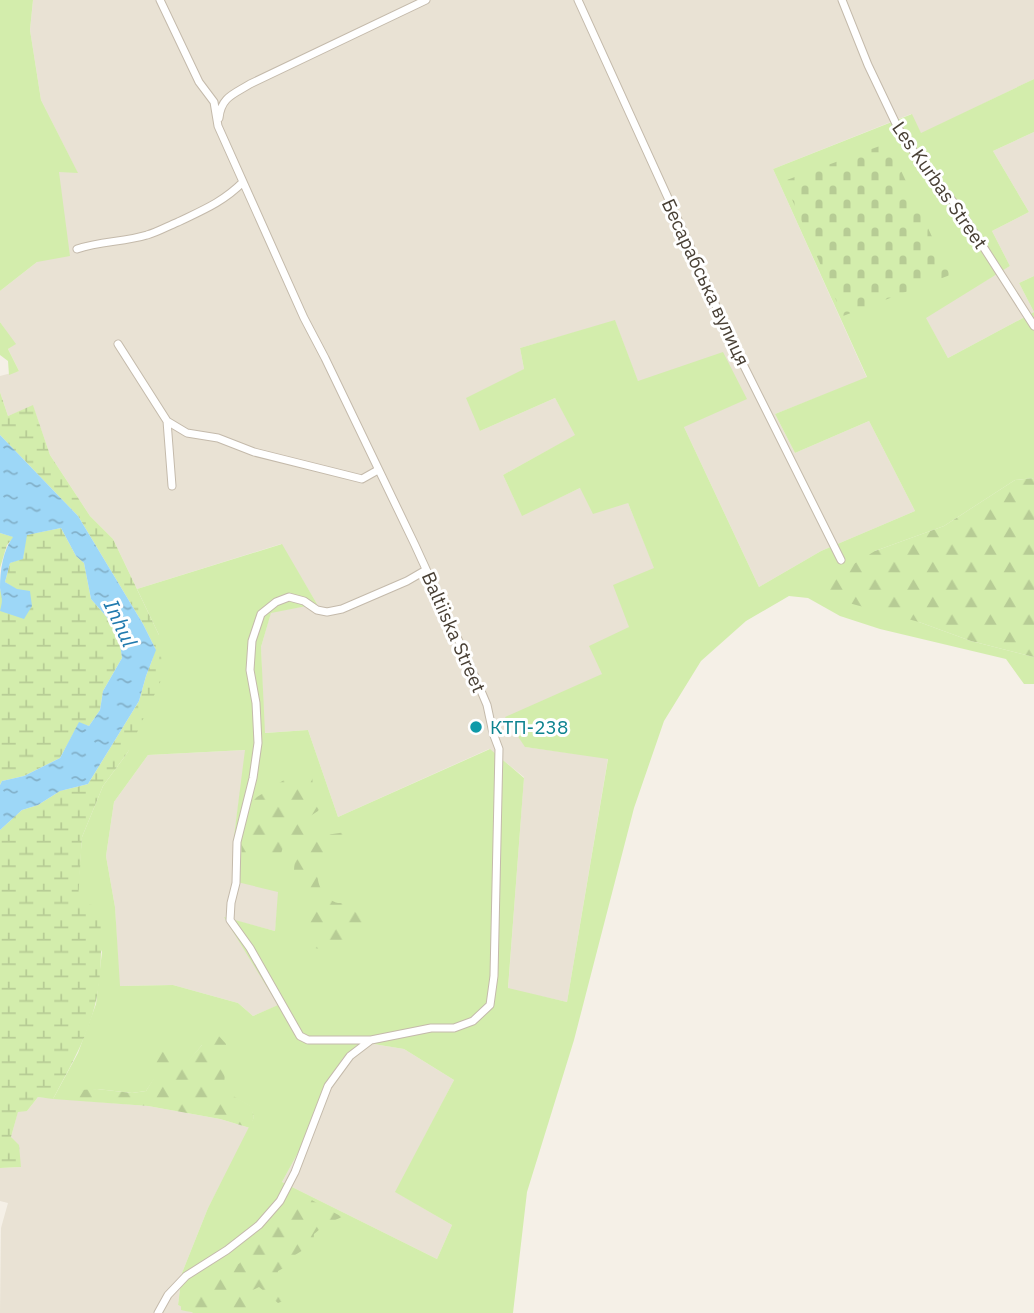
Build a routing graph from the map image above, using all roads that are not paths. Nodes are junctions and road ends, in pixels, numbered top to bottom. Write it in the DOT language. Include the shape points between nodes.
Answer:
graph roads {
  1 [pos="160,0"];
  2 [pos="426,0"];
  3 [pos="578,0"];
  4 [pos="842,0"];
  5 [pos="218,126"];
  6 [pos="243,182"];
  7 [pos="78,249"];
  8 [pos="1034,326"];
  9 [pos="118,344"];
  10 [pos="167,421"];
  11 [pos="378,470"];
  12 [pos="172,485"];
  13 [pos="841,560"];
  14 [pos="426,570"];
  15 [pos="371,1040"];
  16 [pos="158,1313"];
  1 -- 5 [label="street, Baltiiska Street" via="199,82 214,102"];
  2 -- 5 [label="street" via="225,99"];
  3 -- 13 [label="street, Бесарабська вулиця" via="728,334"];
  4 -- 8 [label="street, Les Kurbas Street" via="898,128 959,209"];
  5 -- 6 [label="street, Baltiiska Street"];
  6 -- 7 [label="street" via="212,206 149,235"];
  6 -- 11 [label="street, Baltiiska Street"];
  9 -- 10 [label="street"];
  10 -- 11 [label="street" via="187,433 362,479"];
  10 -- 12 [label="street"];
  11 -- 14 [label="street, Baltiiska Street"];
  14 -- 15 [label="street, Baltiiska Street" via="487,705 499,749 494,976 490,1005 473,1021"];
  14 -- 15 [label="street, Baltiiska Street" via="342,609 317,610 289,597 276,601 261,614 252,640 250,670 258,743 236,842 230,920 300,1036 308,1040"];
  15 -- 16 [label="street" via="350,1056 328,1086 280,1201 259,1225 186,1276"];
}
